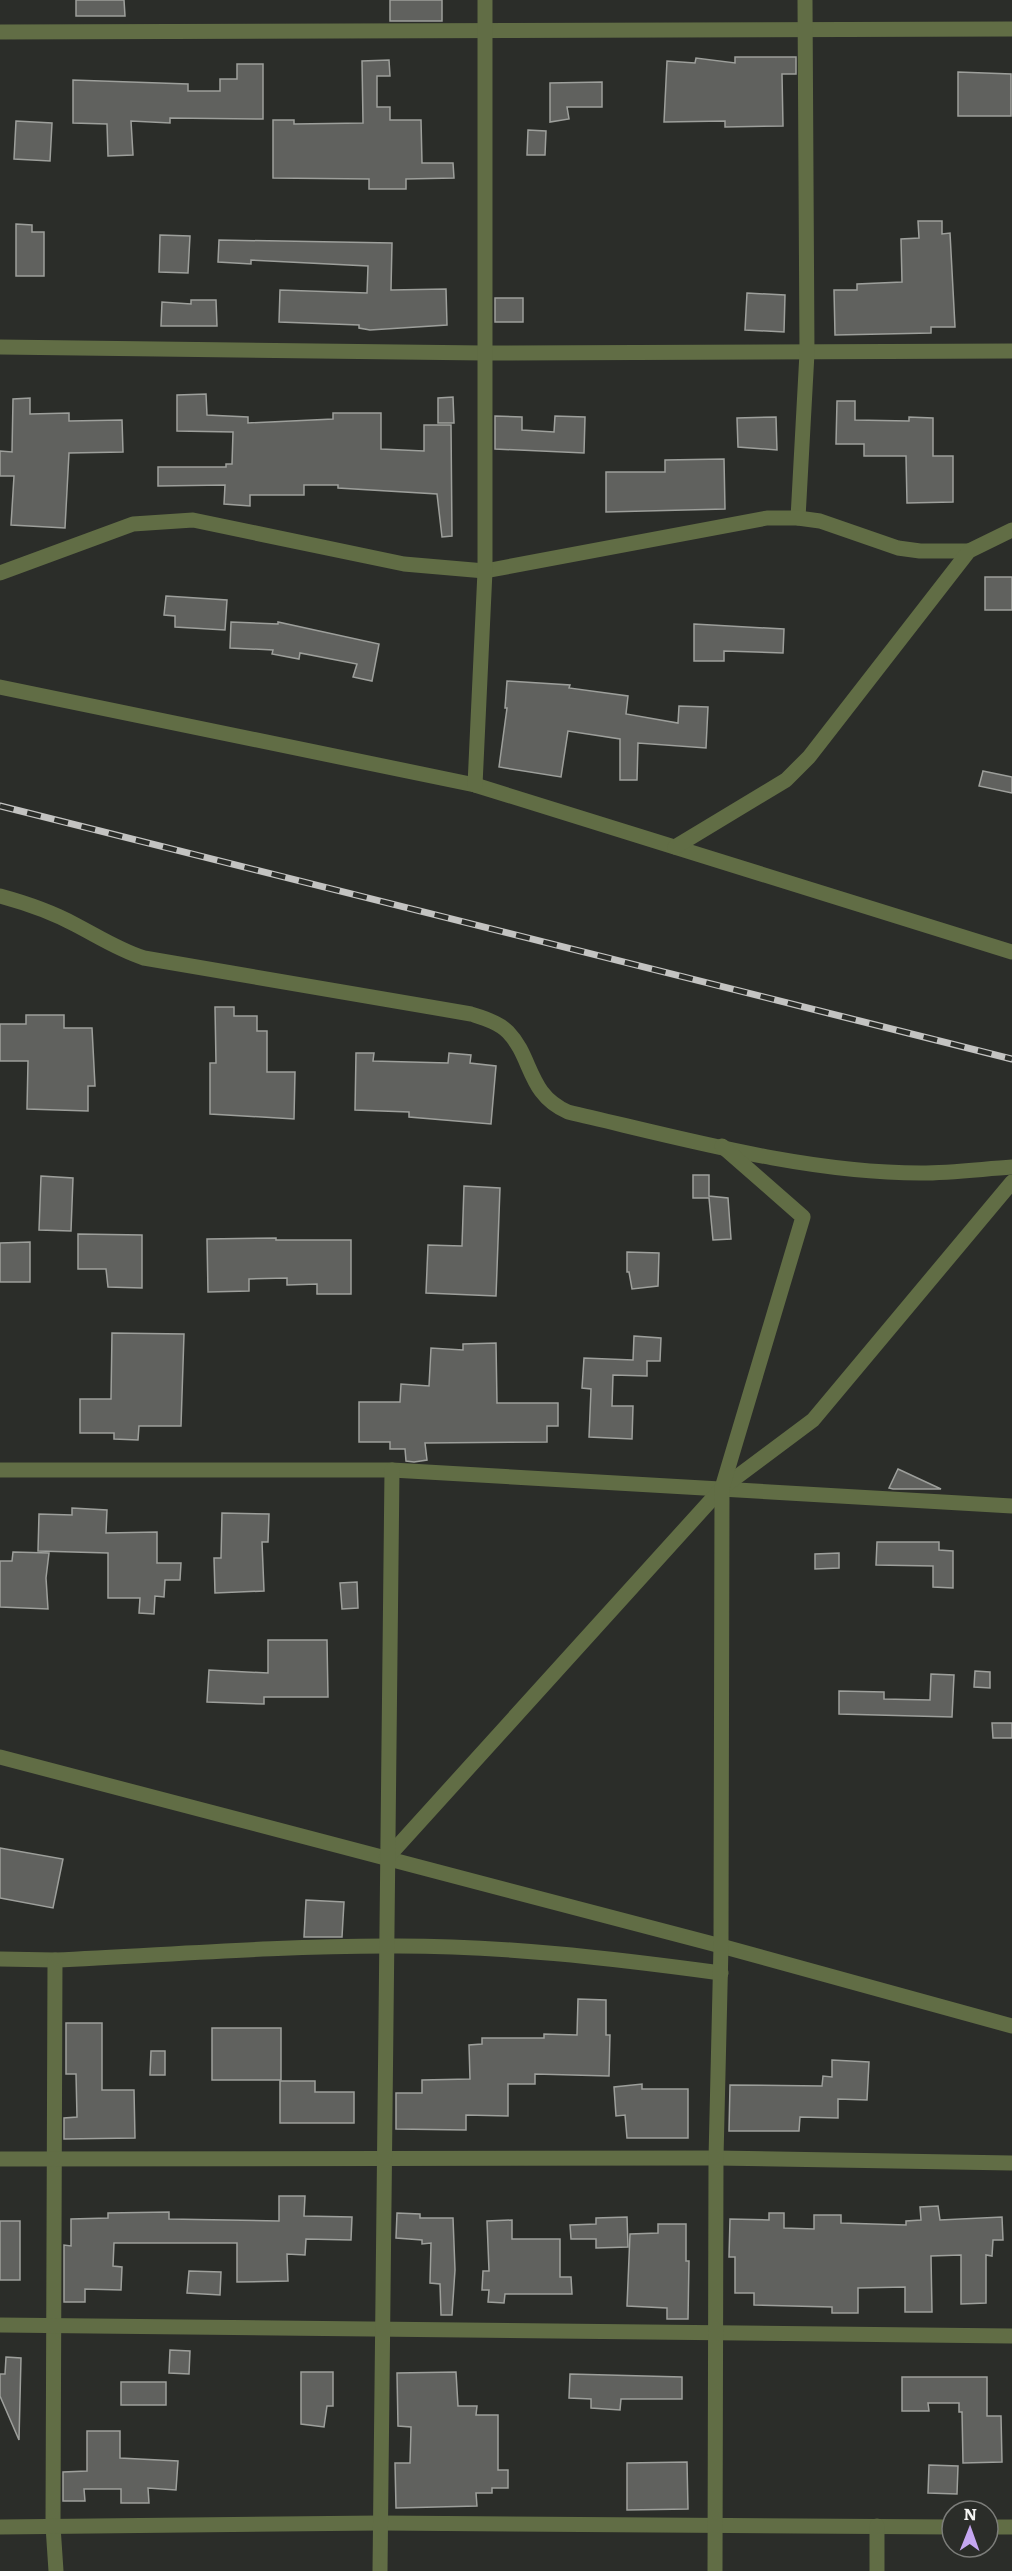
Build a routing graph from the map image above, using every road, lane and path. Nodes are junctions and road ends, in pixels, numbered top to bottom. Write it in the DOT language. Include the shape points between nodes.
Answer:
graph roads {
  1 [pos="485,0"];
  2 [pos="805,0"];
  3 [pos="1012,29"];
  4 [pos="485,30"];
  5 [pos="805,30"];
  6 [pos="0,32"];
  7 [pos="0,347"];
  8 [pos="1012,351"];
  9 [pos="484,353"];
  10 [pos="807,353"];
  11 [pos="798,518"];
  12 [pos="1012,530"];
  13 [pos="969,551"];
  14 [pos="485,572"];
  15 [pos="0,573"];
  16 [pos="0,687"];
  17 [pos="475,785"];
  18 [pos="675,847"];
  19 [pos="0,896"];
  20 [pos="1012,952"];
  21 [pos="722,1146"];
  22 [pos="1012,1167"];
  23 [pos="1012,1182"];
  24 [pos="0,1470"];
  25 [pos="392,1470"];
  26 [pos="722,1488"];
  27 [pos="1012,1506"];
  28 [pos="0,1757"];
  29 [pos="386,1859"];
  30 [pos="385,1946"];
  31 [pos="721,1946"];
  32 [pos="0,1959"];
  33 [pos="55,1960"];
  34 [pos="721,1973"];
  35 [pos="1012,2026"];
  36 [pos="716,2158"];
  37 [pos="0,2159"];
  38 [pos="56,2159"];
  39 [pos="383,2160"];
  40 [pos="1012,2163"];
  41 [pos="0,2325"];
  42 [pos="55,2325"];
  43 [pos="381,2328"];
  44 [pos="717,2331"];
  45 [pos="1012,2336"];
  46 [pos="380,2523"];
  47 [pos="715,2524"];
  48 [pos="53,2526"];
  49 [pos="878,2526"];
  50 [pos="0,2527"];
  51 [pos="940,2527"];
  52 [pos="56,2571"];
  53 [pos="380,2571"];
  54 [pos="715,2571"];
  55 [pos="877,2571"];
  1 -- 4 [label="street"];
  2 -- 5 [label="street"];
  3 -- 5 [label="street"];
  4 -- 5 [label="street"];
  4 -- 6 [label="street"];
  4 -- 9 [label="street"];
  5 -- 10 [label="street"];
  7 -- 9 [label="street"];
  8 -- 10 [label="street"];
  9 -- 10 [label="street"];
  9 -- 14 [label="street"];
  10 -- 11 [label="street"];
  11 -- 13 [label="street" via="820,521 897,548"];
  11 -- 14 [label="street" via="767,518"];
  12 -- 13 [label="street"];
  13 -- 18 [label="street" via="809,757 786,780"];
  14 -- 15 [label="street" via="404,564 193,520 133,524"];
  14 -- 17 [label="street"];
  16 -- 17 [label="street"];
  17 -- 18 [label="street"];
  18 -- 20 [label="street"];
  19 -- 21 [label="street" via="23,902 74,924 115,948 144,958 471,1014 492,1021 508,1032 553,1106"];
  21 -- 22 [label="street" via="864,1170 922,1173"];
  21 -- 26 [label="street" via="803,1217"];
  23 -- 26 [label="street" via="813,1420"];
  24 -- 25 [label="street"];
  25 -- 26 [label="street"];
  25 -- 29 [label="street"];
  26 -- 27 [label="street"];
  26 -- 29 [label="street"];
  26 -- 31 [label="street"];
  28 -- 29 [label="street"];
  29 -- 30 [label="street"];
  29 -- 31 [label="street"];
  30 -- 33 [label="street"];
  30 -- 34 [label="street" via="480,1947 604,1957"];
  30 -- 39 [label="street"];
  31 -- 34 [label="street"];
  31 -- 35 [label="street"];
  32 -- 33 [label="street"];
  33 -- 38 [label="street"];
  34 -- 36 [label="street"];
  36 -- 39 [label="street"];
  36 -- 40 [label="street"];
  36 -- 44 [label="street"];
  37 -- 38 [label="street"];
  38 -- 39 [label="street"];
  38 -- 42 [label="street"];
  39 -- 43 [label="street"];
  41 -- 42 [label="street"];
  42 -- 43 [label="street"];
  42 -- 48 [label="street"];
  43 -- 44 [label="street"];
  43 -- 46 [label="street"];
  44 -- 45 [label="street"];
  44 -- 47 [label="street"];
  46 -- 47 [label="street"];
  46 -- 48 [label="street"];
  46 -- 53 [label="street"];
  47 -- 49 [label="street"];
  47 -- 54 [label="street"];
  48 -- 50 [label="street"];
  48 -- 52 [label="street"];
  49 -- 51 [label="street"];
  49 -- 55 [label="street"];
}
